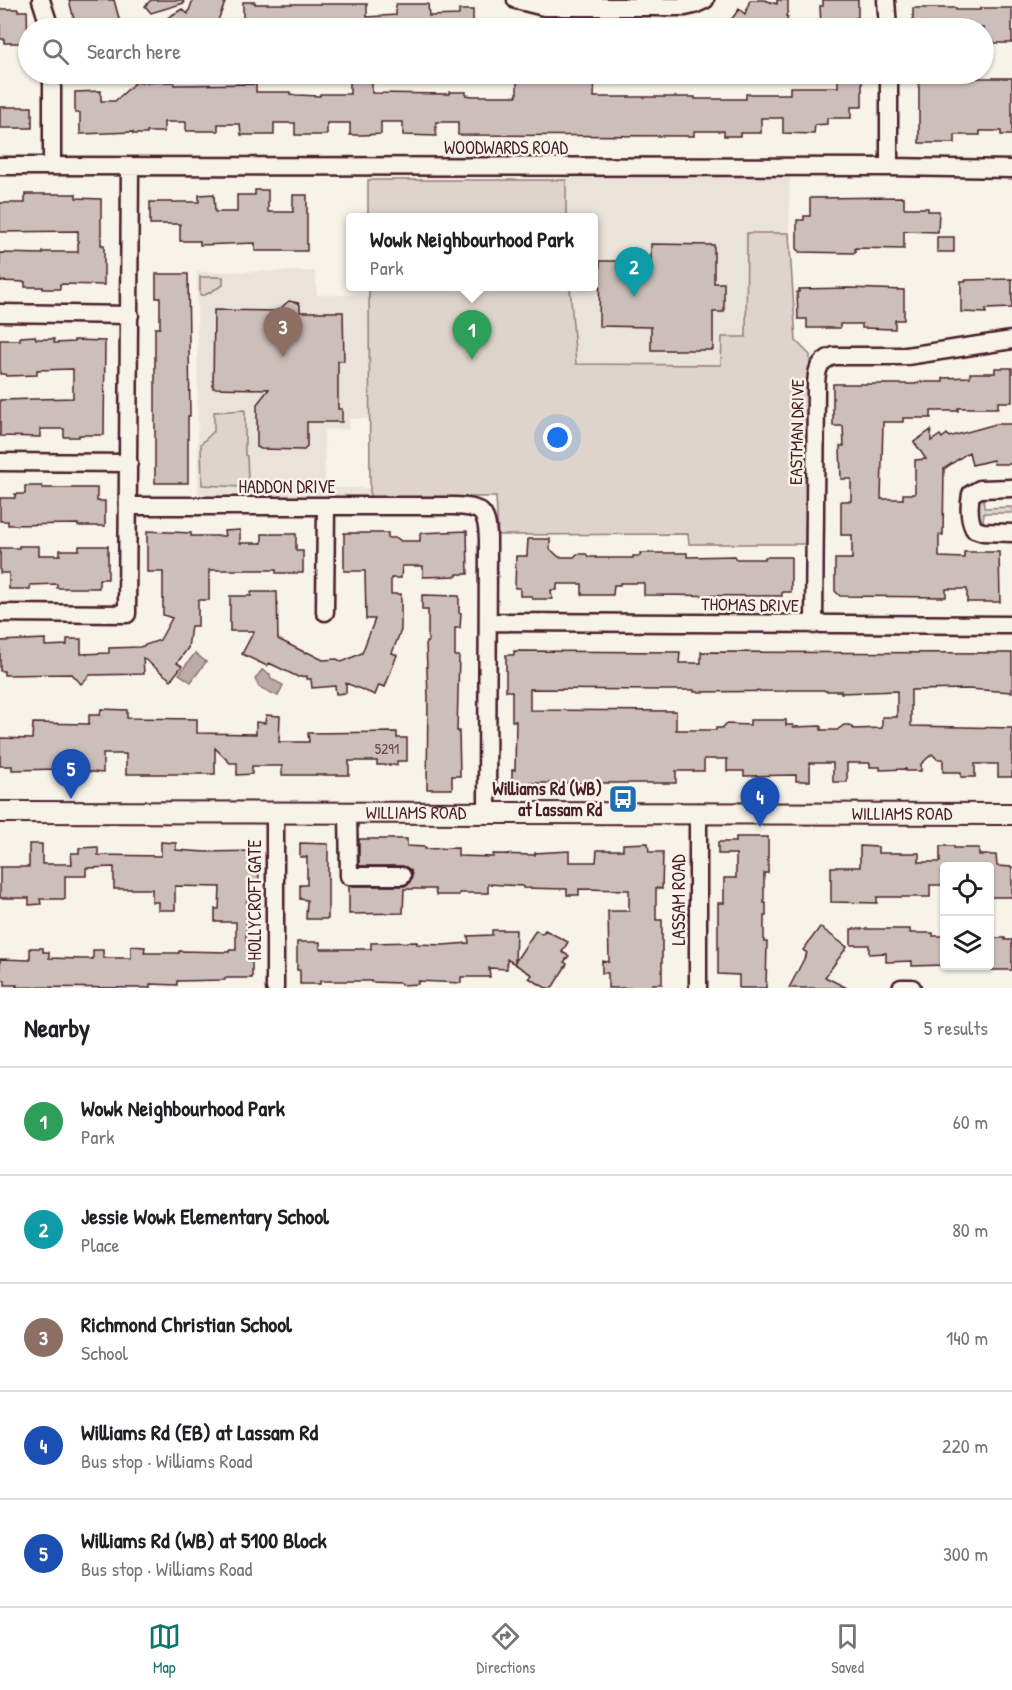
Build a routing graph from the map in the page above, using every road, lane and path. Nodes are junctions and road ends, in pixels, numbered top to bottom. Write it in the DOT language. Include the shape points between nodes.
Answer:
graph roads {
  1 [pos="41,0"];
  2 [pos="516,0"];
  3 [pos="705,0"];
  4 [pos="886,0"];
  5 [pos="47,18"];
  6 [pos="887,18"];
  7 [pos="52,84"];
  8 [pos="889,84"];
  9 [pos="0,166"];
  10 [pos="52,166"];
  11 [pos="130,167"];
  12 [pos="889,167"];
  13 [pos="1012,169"];
  14 [pos="0,313"];
  15 [pos="130,315"];
  16 [pos="1012,340"];
  17 [pos="0,462"];
  18 [pos="129,463"];
  19 [pos="1012,488"];
  20 [pos="128,506"];
  21 [pos="326,506"];
  22 [pos="1012,533"];
  23 [pos="325,612"];
  24 [pos="0,613"];
  25 [pos="488,622"];
  26 [pos="814,625"];
  27 [pos="1012,625"];
  28 [pos="0,812"];
  29 [pos="275,812"];
  30 [pos="348,812"];
  31 [pos="698,812"];
  32 [pos="488,813"];
  33 [pos="1012,814"];
  34 [pos="402,876"];
  35 [pos="275,988"];
  36 [pos="698,988"];
  37 [pos="901,988"];
  38 [pos="912,988"];
  1 -- 5 [label="street"];
  2 -- 3 [label="street" via="544,7 634,8 685,7"];
  4 -- 6 [label="street"];
  7 -- 10 [label="street"];
  8 -- 12 [label="street"];
  9 -- 10 [label="street, WOODWARDS ROAD"];
  10 -- 11 [label="street, WOODWARDS ROAD"];
  11 -- 12 [label="street, WOODWARDS ROAD"];
  11 -- 15 [label="street"];
  12 -- 13 [label="street, WOODWARDS ROAD"];
  14 -- 15 [label="street"];
  15 -- 18 [label="street"];
  16 -- 26 [label="street, EASTMAN DRIVE" via="907,356 834,356 818,367"];
  17 -- 18 [label="street"];
  18 -- 20 [label="street"];
  19 -- 22 [label="street" via="974,491 970,510 976,531"];
  20 -- 21 [label="street, HADDON DRIVE"];
  20 -- 24 [label="street" via="127,614"];
  21 -- 23 [label="street"];
  21 -- 25 [label="street, HADDON DRIVE" via="471,506 482,512 488,524"];
  25 -- 26 [label="street, THOMAS DRIVE"];
  25 -- 32 [label="street, HADDON DRIVE"];
  26 -- 27 [label="street, THOMAS DRIVE"];
  28 -- 29 [label="street, WILLIAMS ROAD"];
  29 -- 30 [label="street, WILLIAMS ROAD"];
  29 -- 35 [label="street, HOLLYCROFT GATE"];
  30 -- 32 [label="street, WILLIAMS ROAD"];
  30 -- 34 [label="street" via="349,876"];
  31 -- 32 [label="street, WILLIAMS ROAD"];
  31 -- 33 [label="street, WILLIAMS ROAD"];
  31 -- 36 [label="street, LASSAM ROAD"];
  37 -- 38 [label="street"];
}
